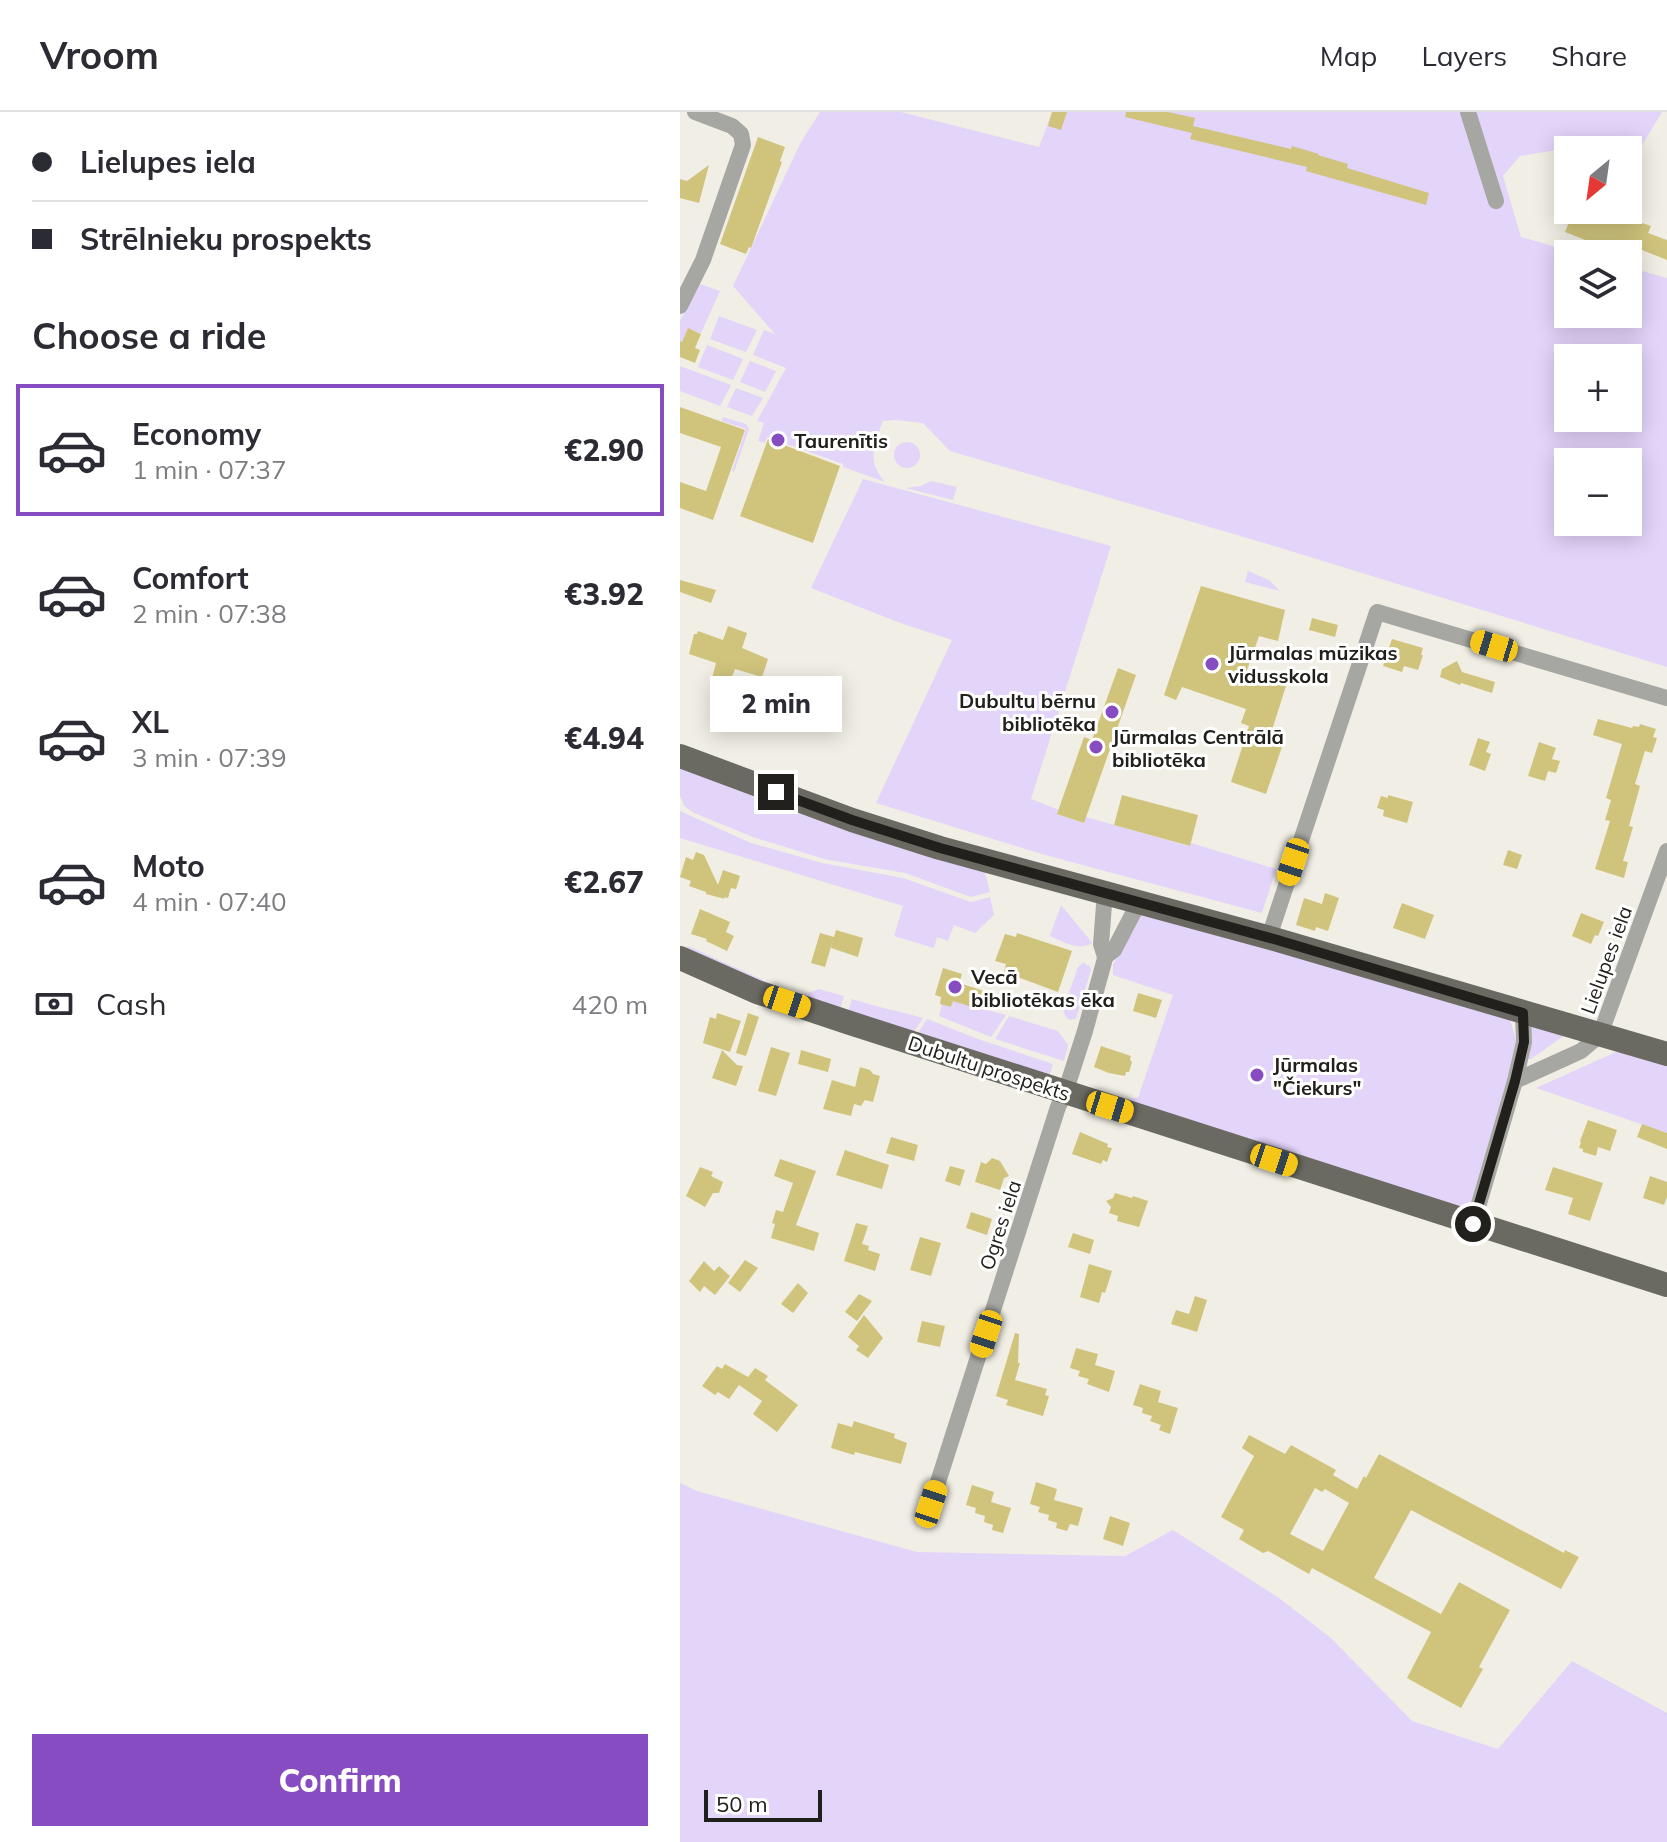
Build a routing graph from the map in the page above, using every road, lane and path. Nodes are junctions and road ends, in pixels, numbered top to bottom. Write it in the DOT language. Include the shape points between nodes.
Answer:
graph roads {
  1 [pos="695,112"];
  2 [pos="1468,112"];
  3 [pos="1496,201"];
  4 [pos="680,306"];
  5 [pos="1667,698"];
  6 [pos="680,756"];
  7 [pos="1667,851"];
  8 [pos="1105,892"];
  9 [pos="1139,902"];
  10 [pos="1269,937"];
  11 [pos="1105,957"];
  12 [pos="680,958"];
  13 [pos="1523,1013"];
  14 [pos="1600,1035"];
  15 [pos="1667,1054"];
  16 [pos="1515,1081"];
  17 [pos="1065,1093"];
  18 [pos="1473,1224"];
  19 [pos="1667,1285"];
  20 [pos="931,1504"];
  1 -- 4 [label="street" via="732,126 743,145 703,260"];
  2 -- 3 [label="street"];
  5 -- 10 [label="street" via="1377,612"];
  6 -- 8 [label="main road" via="852,820"];
  7 -- 14 [label="street, Lielupes iela"];
  8 -- 9 [label="main road"];
  8 -- 11 [label="street, Ogres iela"];
  9 -- 10 [label="main road"];
  9 -- 11 [label="street, Ogres iela"];
  10 -- 13 [label="main road"];
  11 -- 17 [label="street, Ogres iela"];
  12 -- 17 [label="main road, Dubultu prospekts" via="757,992"];
  13 -- 14 [label="main road"];
  13 -- 16 [label="street" via="1524,1042"];
  14 -- 15 [label="main road"];
  14 -- 16 [label="street, Lielupes iela" via="1581,1051"];
  16 -- 18 [label="street"];
  17 -- 18 [label="main road, Dubultu prospekts"];
  17 -- 20 [label="street, Ogres iela"];
  18 -- 19 [label="main road, Dubultu prospekts"];
}
